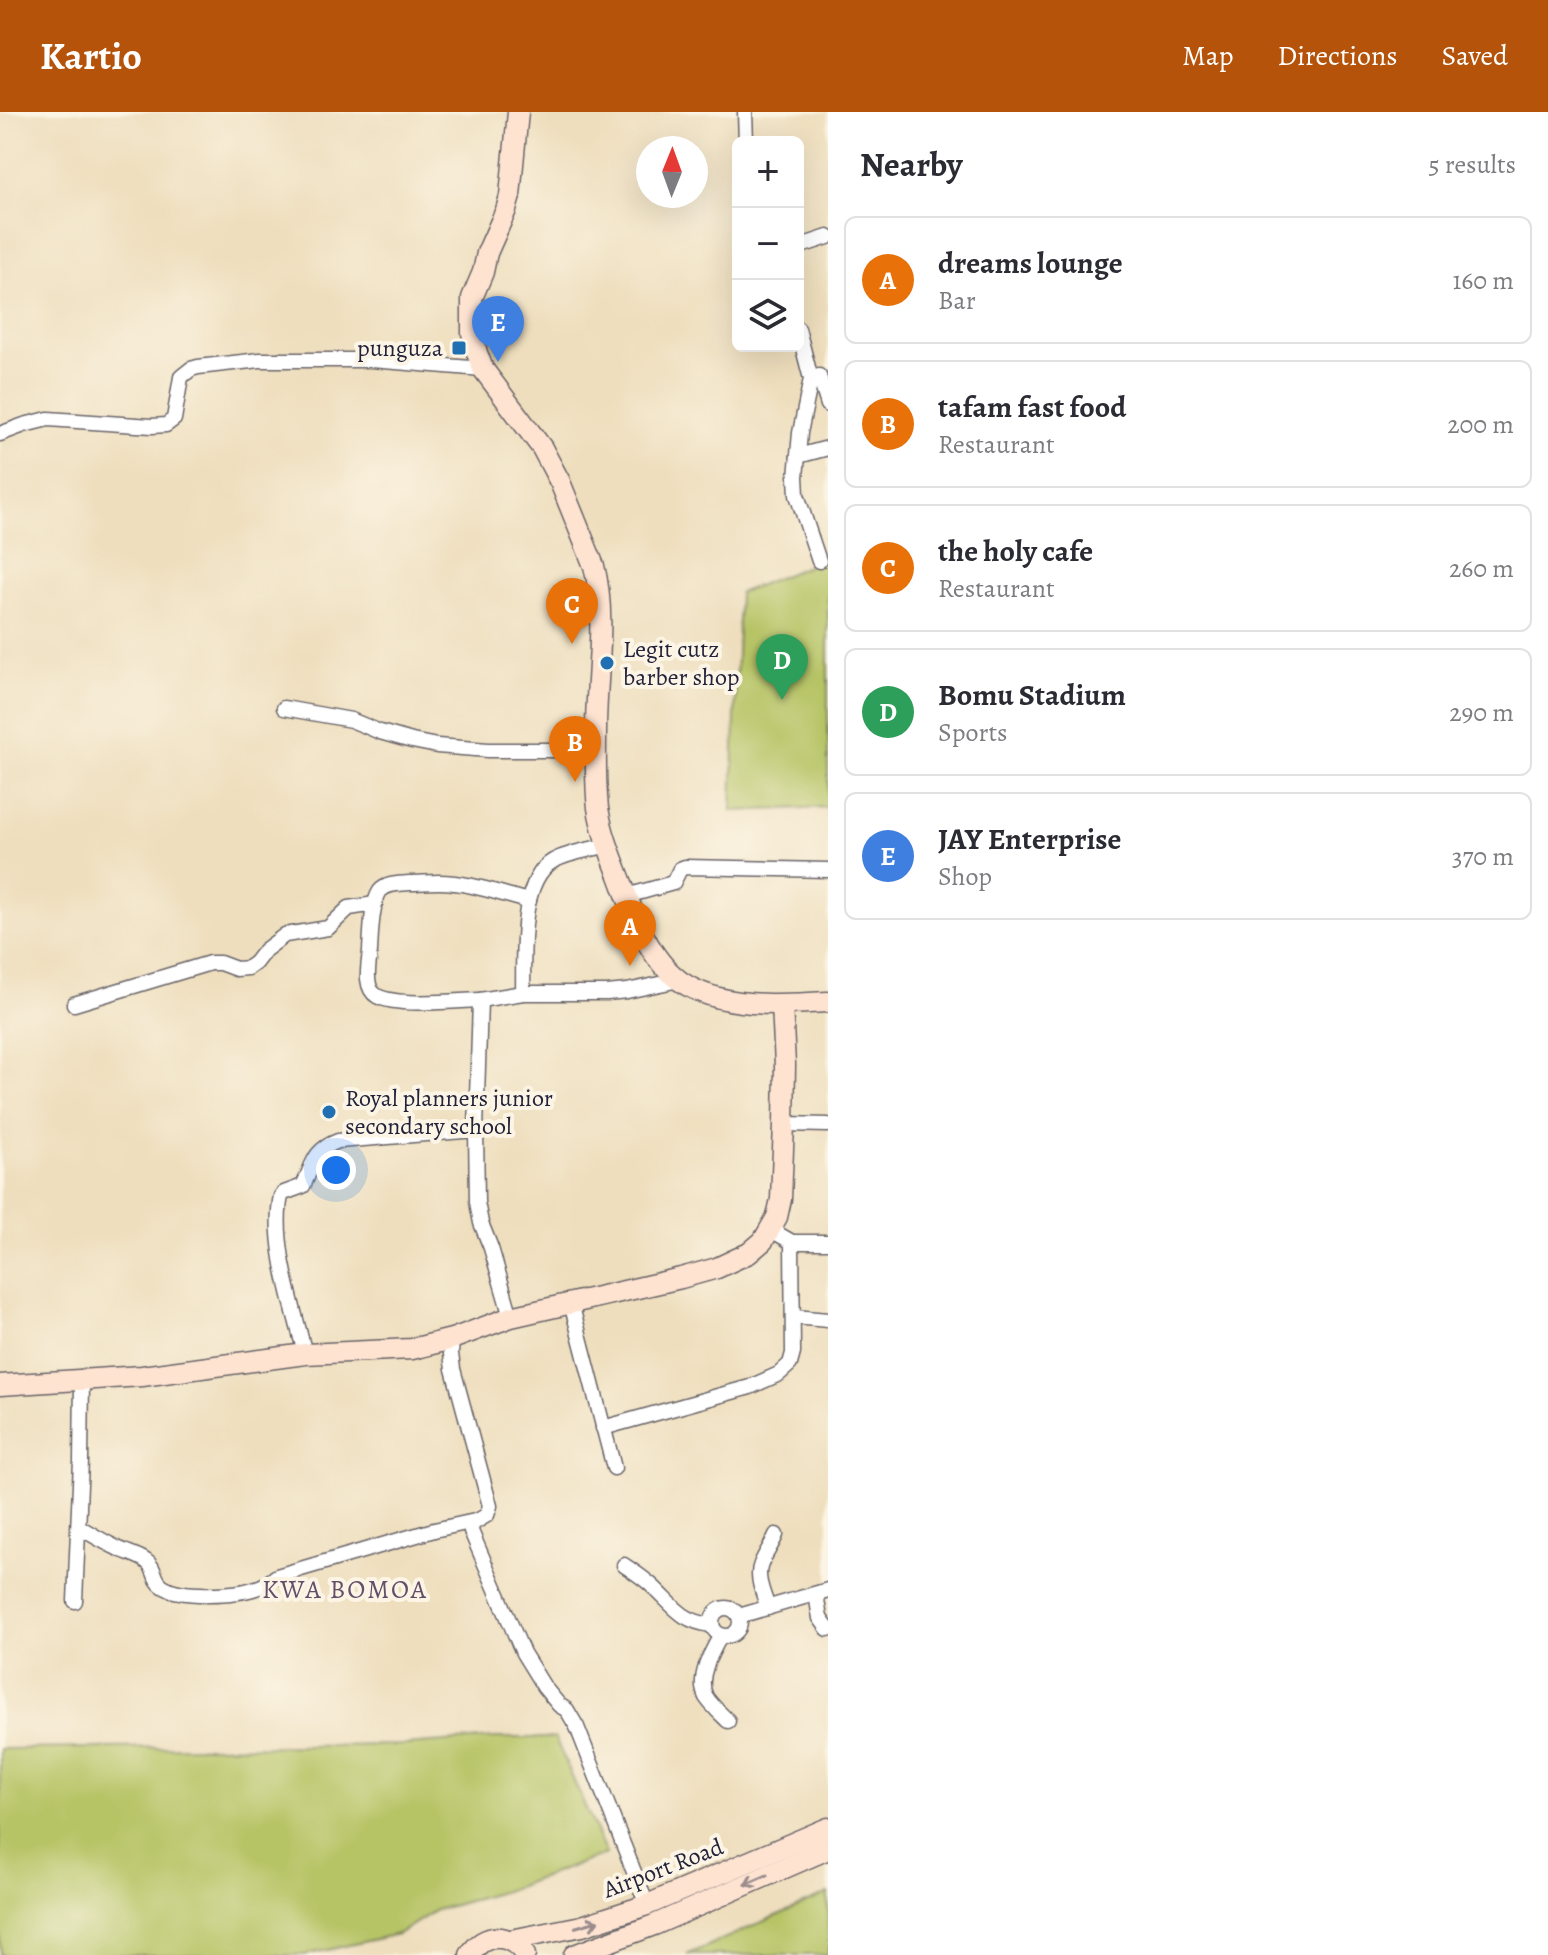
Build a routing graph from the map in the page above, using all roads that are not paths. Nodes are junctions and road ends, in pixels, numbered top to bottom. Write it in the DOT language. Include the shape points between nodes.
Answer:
graph roads {
  1 [pos="518,112"];
  2 [pos="745,112"];
  3 [pos="746,136"];
  4 [pos="828,237"];
  5 [pos="804,245"];
  6 [pos="804,342"];
  7 [pos="483,369"];
  8 [pos="819,376"];
  9 [pos="828,405"];
  10 [pos="0,434"];
  11 [pos="828,448"];
  12 [pos="798,456"];
  13 [pos="819,561"];
  14 [pos="284,708"];
  15 [pos="596,750"];
  16 [pos="608,845"];
  17 [pos="828,870"];
  18 [pos="627,896"];
  19 [pos="529,901"];
  20 [pos="375,904"];
  21 [pos="679,980"];
  22 [pos="523,993"];
  23 [pos="480,1000"];
  24 [pos="828,1002"];
  25 [pos="74,1004"];
  26 [pos="782,1005"];
  27 [pos="784,1124"];
  28 [pos="828,1125"];
  29 [pos="476,1130"];
  30 [pos="771,1230"];
  31 [pos="792,1242"];
  32 [pos="828,1242"];
  33 [pos="571,1303"];
  34 [pos="511,1317"];
  35 [pos="794,1317"];
  36 [pos="828,1320"];
  37 [pos="452,1339"];
  38 [pos="305,1354"];
  39 [pos="82,1380"];
  40 [pos="0,1385"];
  41 [pos="603,1428"];
  42 [pos="614,1468"];
  43 [pos="475,1521"];
  44 [pos="79,1527"];
  45 [pos="776,1535"];
  46 [pos="624,1565"];
  47 [pos="822,1592"];
  48 [pos="75,1601"];
  49 [pos="768,1608"];
  50 [pos="739,1616"];
  51 [pos="828,1629"];
  52 [pos="717,1630"];
  53 [pos="728,1721"];
  54 [pos="828,1828"];
  55 [pos="828,1849"];
  56 [pos="647,1905"];
  57 [pos="518,1948"];
  58 [pos="469,1954"];
  59 [pos="574,1955"];
  1 -- 7 [label="street" via="510,196 472,298 472,333"];
  2 -- 3 [label="street"];
  4 -- 5 [label="street"];
  6 -- 8 [label="street"];
  7 -- 10 [label="street" via="371,360 260,360 198,367 181,377 174,419 166,425 48,419"];
  7 -- 15 [label="street" via="542,448 594,566 599,620"];
  8 -- 9 [label="street"];
  8 -- 12 [label="street"];
  11 -- 12 [label="street"];
  12 -- 13 [label="street" via="797,495"];
  14 -- 15 [label="street" via="351,720 437,746"];
  15 -- 16 [label="street" via="599,809"];
  16 -- 18 [label="street"];
  16 -- 19 [label="street" via="550,862"];
  17 -- 18 [label="street" via="685,867 673,883"];
  18 -- 21 [label="street" via="649,945"];
  19 -- 20 [label="street" via="440,882 385,887"];
  19 -- 22 [label="street"];
  20 -- 23 [label="street" via="368,976 374,995 401,1002"];
  20 -- 25 [label="street" via="349,908 328,928 285,935 243,970 210,963"];
  21 -- 22 [label="street" via="617,992"];
  21 -- 26 [label="street" via="726,1000"];
  22 -- 23 [label="street"];
  23 -- 29 [label="street"];
  24 -- 26 [label="street"];
  26 -- 27 [label="street"];
  27 -- 28 [label="street"];
  27 -- 30 [label="street" via="781,1199"];
  29 -- 34 [label="street" via="477,1202"];
  29 -- 38 [label="street" via="338,1141 318,1153 303,1186 281,1196 283,1265"];
  30 -- 31 [label="street"];
  30 -- 33 [label="street" via="749,1253 717,1268"];
  31 -- 32 [label="street"];
  31 -- 35 [label="street"];
  33 -- 34 [label="street"];
  33 -- 41 [label="street"];
  34 -- 37 [label="street"];
  35 -- 36 [label="street"];
  35 -- 41 [label="street" via="792,1360 779,1374"];
  37 -- 38 [label="street" via="412,1349"];
  37 -- 43 [label="street" via="453,1369 490,1506 487,1515"];
  38 -- 39 [label="street"];
  39 -- 40 [label="street"];
  39 -- 44 [label="street"];
  41 -- 42 [label="street"];
  43 -- 44 [label="street" via="231,1593 167,1589 146,1560"];
  43 -- 56 [label="street" via="471,1531 515,1636 544,1687 577,1727"];
  44 -- 48 [label="street"];
  45 -- 49 [label="street" via="758,1572"];
  46 -- 52 [label="street" via="681,1614"];
  47 -- 49 [label="street"];
  47 -- 51 [label="street" via="820,1618"];
  49 -- 50 [label="street"];
  50 -- 52 [label="street" via="735,1633"];
  50 -- 52 [label="street" via="722,1608 714,1614"];
  52 -- 53 [label="street" via="703,1687"];
  54 -- 56 [label="street, Airport Road"];
  55 -- 59 [label="street, Airport Road, one-way"];
  57 -- 56 [label="street, Airport Road, one-way"];
  57 -- 58 [label="street, Airport Road" via="494,1938"];
}
